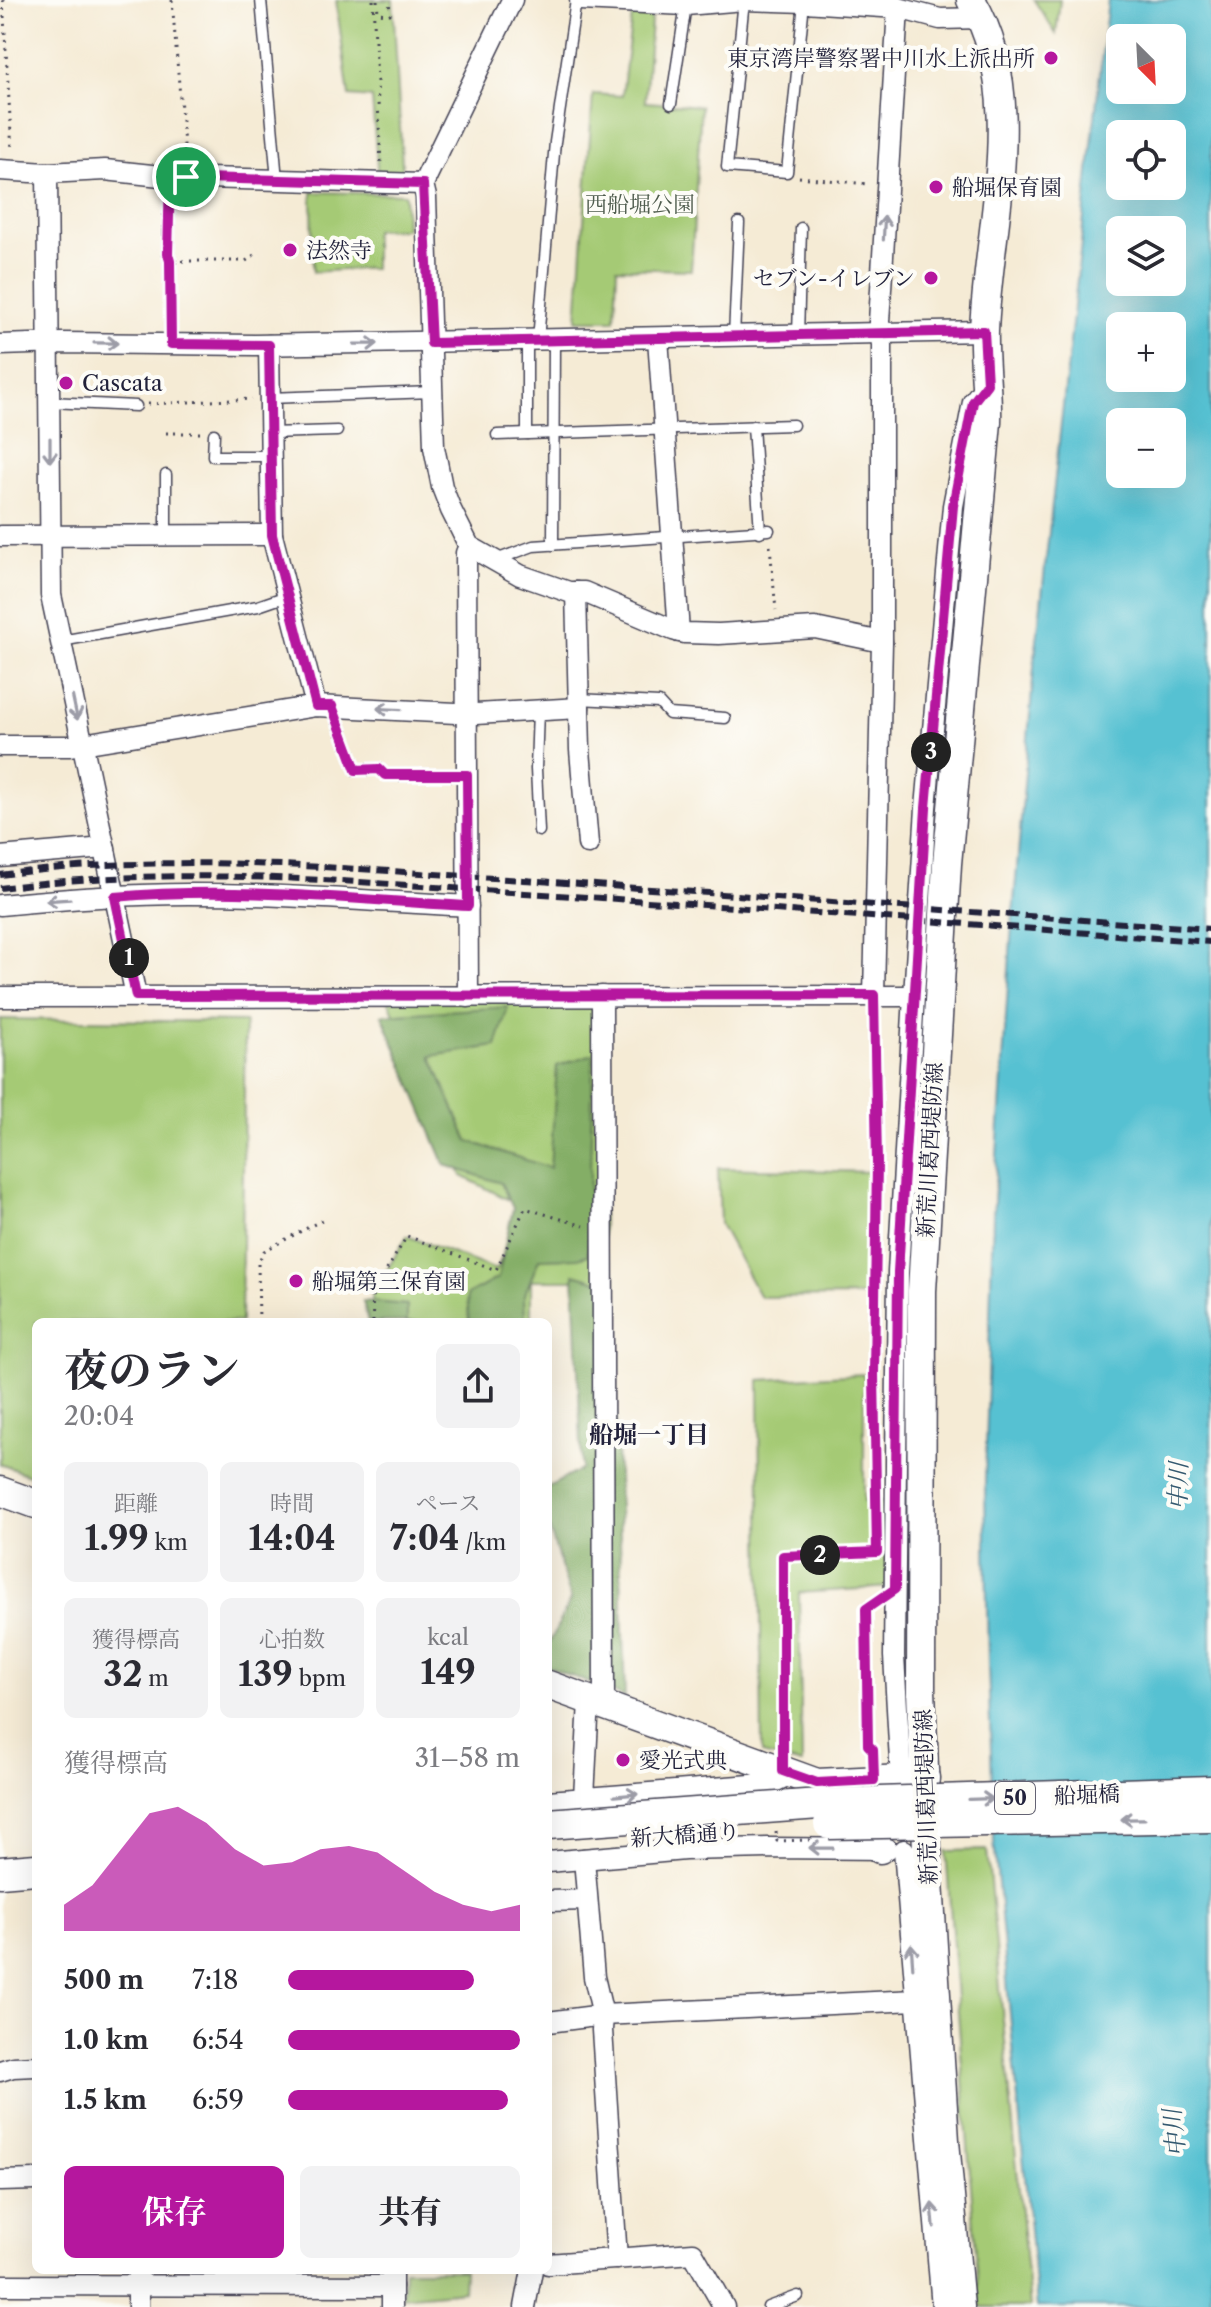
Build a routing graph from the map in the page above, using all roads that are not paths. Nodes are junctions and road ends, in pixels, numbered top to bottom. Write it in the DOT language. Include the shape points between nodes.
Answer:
graph roads {
  1 [pos="261,0"];
  2 [pos="512,0"];
  3 [pos="578,0"];
  4 [pos="744,0"];
  5 [pos="804,2"];
  6 [pos="686,5"];
  7 [pos="898,8"];
  8 [pos="976,9"];
  9 [pos="671,104"];
  10 [pos="6,170"];
  11 [pos="47,173"];
  12 [pos="178,177"];
  13 [pos="277,180"];
  14 [pos="423,184"];
  15 [pos="739,223"];
  16 [pos="801,228"];
  17 [pos="984,331"];
  18 [pos="881,333"];
  19 [pos="798,336"];
  20 [pos="734,337"];
  21 [pos="658,338"];
  22 [pos="540,341"];
  23 [pos="431,343"];
  24 [pos="49,344"];
  25 [pos="171,344"];
  26 [pos="0,345"];
  27 [pos="269,345"];
  28 [pos="987,384"];
  29 [pos="433,392"];
  30 [pos="269,398"];
  31 [pos="50,402"];
  32 [pos="136,406"];
  33 [pos="793,425"];
  34 [pos="753,426"];
  35 [pos="665,429"];
  36 [pos="337,431"];
  37 [pos="269,433"];
  38 [pos="554,433"];
  39 [pos="214,434"];
  40 [pos="527,434"];
  41 [pos="497,435"];
  42 [pos="270,456"];
  43 [pos="166,475"];
  44 [pos="272,535"];
  45 [pos="0,536"];
  46 [pos="51,536"];
  47 [pos="166,536"];
  48 [pos="672,537"];
  49 [pos="553,545"];
  50 [pos="469,546"];
  51 [pos="496,560"];
  52 [pos="576,592"];
  53 [pos="287,596"];
  54 [pos="679,632"];
  55 [pos="61,641"];
  56 [pos="882,642"];
  57 [pos="578,703"];
  58 [pos="324,706"];
  59 [pos="538,710"];
  60 [pos="467,713"];
  61 [pos="725,718"];
  62 [pos="83,744"];
  63 [pos="0,746"];
  64 [pos="467,775"];
  65 [pos="539,831"];
  66 [pos="588,844"];
  67 [pos="105,848"];
  68 [pos="0,857"];
  69 [pos="115,897"];
  70 [pos="0,905"];
  71 [pos="468,906"];
  72 [pos="874,995"];
  73 [pos="136,996"];
  74 [pos="602,996"];
  75 [pos="914,996"];
  76 [pos="0,997"];
  77 [pos="468,997"];
  78 [pos="0,1491"];
  79 [pos="32,1503"];
  80 [pos="552,1686"];
  81 [pos="597,1703"];
  82 [pos="900,1779"];
  83 [pos="806,1791"];
  84 [pos="1211,1791"];
  85 [pos="584,1798"];
  86 [pos="552,1801"];
  87 [pos="1211,1817"];
  88 [pos="552,1823"];
  89 [pos="552,1844"];
  90 [pos="904,1849"];
  91 [pos="584,1859"];
  92 [pos="552,1862"];
  93 [pos="32,1869"];
  94 [pos="0,1872"];
  95 [pos="32,1888"];
  96 [pos="0,1891"];
  97 [pos="587,1900"];
  98 [pos="552,1901"];
  99 [pos="916,2000"];
  100 [pos="603,2015"];
  101 [pos="552,2021"];
  102 [pos="32,2066"];
  103 [pos="0,2071"];
  104 [pos="32,2180"];
  105 [pos="0,2181"];
  106 [pos="617,2259"];
  107 [pos="552,2264"];
  108 [pos="531,2274"];
  109 [pos="138,2278"];
  110 [pos="392,2278"];
  111 [pos="0,2285"];
  112 [pos="798,2296"];
  113 [pos="941,2304"];
  114 [pos="138,2307"];
  115 [pos="392,2307"];
  116 [pos="525,2307"];
  117 [pos="724,2307"];
  118 [pos="768,2307"];
  1 -- 13 [label="lane"];
  2 -- 14 [label="street"];
  3 -- 6 [label="street"];
  3 -- 22 [label="lane" via="555,142"];
  4 -- 5 [label="street"];
  4 -- 5 [label="lane" via="727,167 787,172"];
  4 -- 6 [label="street"];
  5 -- 7 [label="street"];
  6 -- 9 [label="lane"];
  7 -- 8 [label="street" via="940,19"];
  18 -- 7 [label="street, one-way"];
  8 -- 17 [label="main road, 新荒川葛西堤防線" via="1001,89"];
  10 -- 11 [label="street"];
  11 -- 12 [label="street" via="105,170"];
  11 -- 24 [label="street"];
  12 -- 13 [label="street"];
  12 -- 25 [label="lane" via="168,254"];
  13 -- 14 [label="street"];
  14 -- 23 [label="street"];
  15 -- 20 [label="lane"];
  16 -- 19 [label="lane"];
  17 -- 18 [label="street"];
  17 -- 28 [label="main road, 新荒川葛西堤防線"];
  18 -- 19 [label="street"];
  18 -- 56 [label="street"];
  19 -- 20 [label="street"];
  20 -- 21 [label="street"];
  21 -- 22 [label="street"];
  21 -- 35 [label="street"];
  22 -- 23 [label="street"];
  22 -- 38 [label="lane"];
  22 -- 40 [label="lane"];
  27 -- 23 [label="street, one-way"];
  23 -- 29 [label="street"];
  24 -- 25 [label="street, one-way"];
  24 -- 26 [label="street"];
  24 -- 31 [label="street"];
  25 -- 27 [label="street"];
  27 -- 30 [label="street"];
  28 -- 75 [label="street" via="973,402 953,506"];
  28 -- 82 [label="main road, 新荒川葛西堤防線" via="947,864 922,1291 921,1689"];
  29 -- 30 [label="lane"];
  29 -- 50 [label="street" via="434,447 442,487"];
  30 -- 37 [label="street"];
  31 -- 32 [label="lane"];
  31 -- 46 [label="street, one-way"];
  33 -- 34 [label="lane"];
  34 -- 35 [label="lane"];
  34 -- 48 [label="lane" via="764,531"];
  35 -- 38 [label="lane"];
  35 -- 48 [label="street"];
  36 -- 37 [label="lane"];
  37 -- 42 [label="street"];
  38 -- 40 [label="lane"];
  38 -- 49 [label="lane"];
  39 -- 42 [label="lane" via="213,456"];
  40 -- 41 [label="lane"];
  42 -- 44 [label="street"];
  43 -- 47 [label="lane"];
  44 -- 47 [label="street"];
  44 -- 53 [label="street"];
  45 -- 46 [label="street"];
  46 -- 47 [label="street"];
  46 -- 55 [label="street" via="51,595"];
  48 -- 49 [label="lane"];
  48 -- 54 [label="street"];
  49 -- 51 [label="lane" via="533,546"];
  50 -- 51 [label="street"];
  50 -- 60 [label="street"];
  51 -- 52 [label="street" via="520,575"];
  52 -- 54 [label="street"];
  52 -- 57 [label="street"];
  53 -- 55 [label="lane" via="258,606"];
  53 -- 58 [label="street"];
  54 -- 56 [label="street" via="815,628"];
  55 -- 62 [label="street, one-way"];
  56 -- 72 [label="street"];
  57 -- 59 [label="street"];
  57 -- 61 [label="lane" via="659,703 669,714"];
  57 -- 66 [label="street"];
  60 -- 58 [label="street, one-way"];
  58 -- 62 [label="street"];
  58 -- 64 [label="lane" via="356,770"];
  59 -- 60 [label="street"];
  59 -- 65 [label="lane"];
  60 -- 64 [label="street"];
  62 -- 63 [label="street"];
  62 -- 67 [label="street"];
  64 -- 71 [label="street"];
  67 -- 68 [label="street"];
  67 -- 69 [label="street"];
  69 -- 70 [label="street, one-way"];
  69 -- 71 [label="street" via="253,894"];
  69 -- 73 [label="street"];
  71 -- 77 [label="street"];
  72 -- 74 [label="street"];
  72 -- 75 [label="street"];
  73 -- 76 [label="street"];
  73 -- 77 [label="street"];
  74 -- 77 [label="street"];
  74 -- 81 [label="street"];
  75 -- 82 [label="street" via="898,1272 894,1656"];
  78 -- 79 [label="main road"];
  80 -- 81 [label="main road"];
  81 -- 83 [label="main road"];
  81 -- 85 [label="street"];
  82 -- 83 [label="main road"];
  82 -- 90 [label="main road, 新荒川葛西堤防線"];
  83 -- 84 [label="main road, 船堀橋 / 50, one-way, bridge"];
  85 -- 83 [label="street, one-way" via="774,1782"];
  87 -- 83 [label="main road, 船堀橋 / 50, one-way, bridge"];
  83 -- 88 [label="main road, 新大橋通り / 50, bridge"];
  83 -- 89 [label="main road, 新大橋通り / 50"];
  83 -- 90 [label="main road"];
  85 -- 86 [label="street"];
  90 -- 91 [label="street, one-way" via="685,1850"];
  99 -- 90 [label="street, one-way"];
  90 -- 113 [label="main road, 新荒川葛西堤防線" via="945,2141"];
  91 -- 92 [label="street"];
  91 -- 97 [label="street"];
  93 -- 94 [label="main road"];
  95 -- 96 [label="main road"];
  97 -- 98 [label="street"];
  97 -- 100 [label="street"];
  99 -- 100 [label="street"];
  113 -- 99 [label="street, one-way"];
  100 -- 101 [label="street"];
  100 -- 106 [label="street"];
  102 -- 103 [label="street"];
  104 -- 105 [label="street"];
  106 -- 107 [label="street"];
  106 -- 117 [label="street" via="693,2253"];
  108 -- 116 [label="street"];
  109 -- 110 [label="street"];
  109 -- 111 [label="street"];
  109 -- 114 [label="street"];
  110 -- 115 [label="street"];
  112 -- 118 [label="lane"];
}
